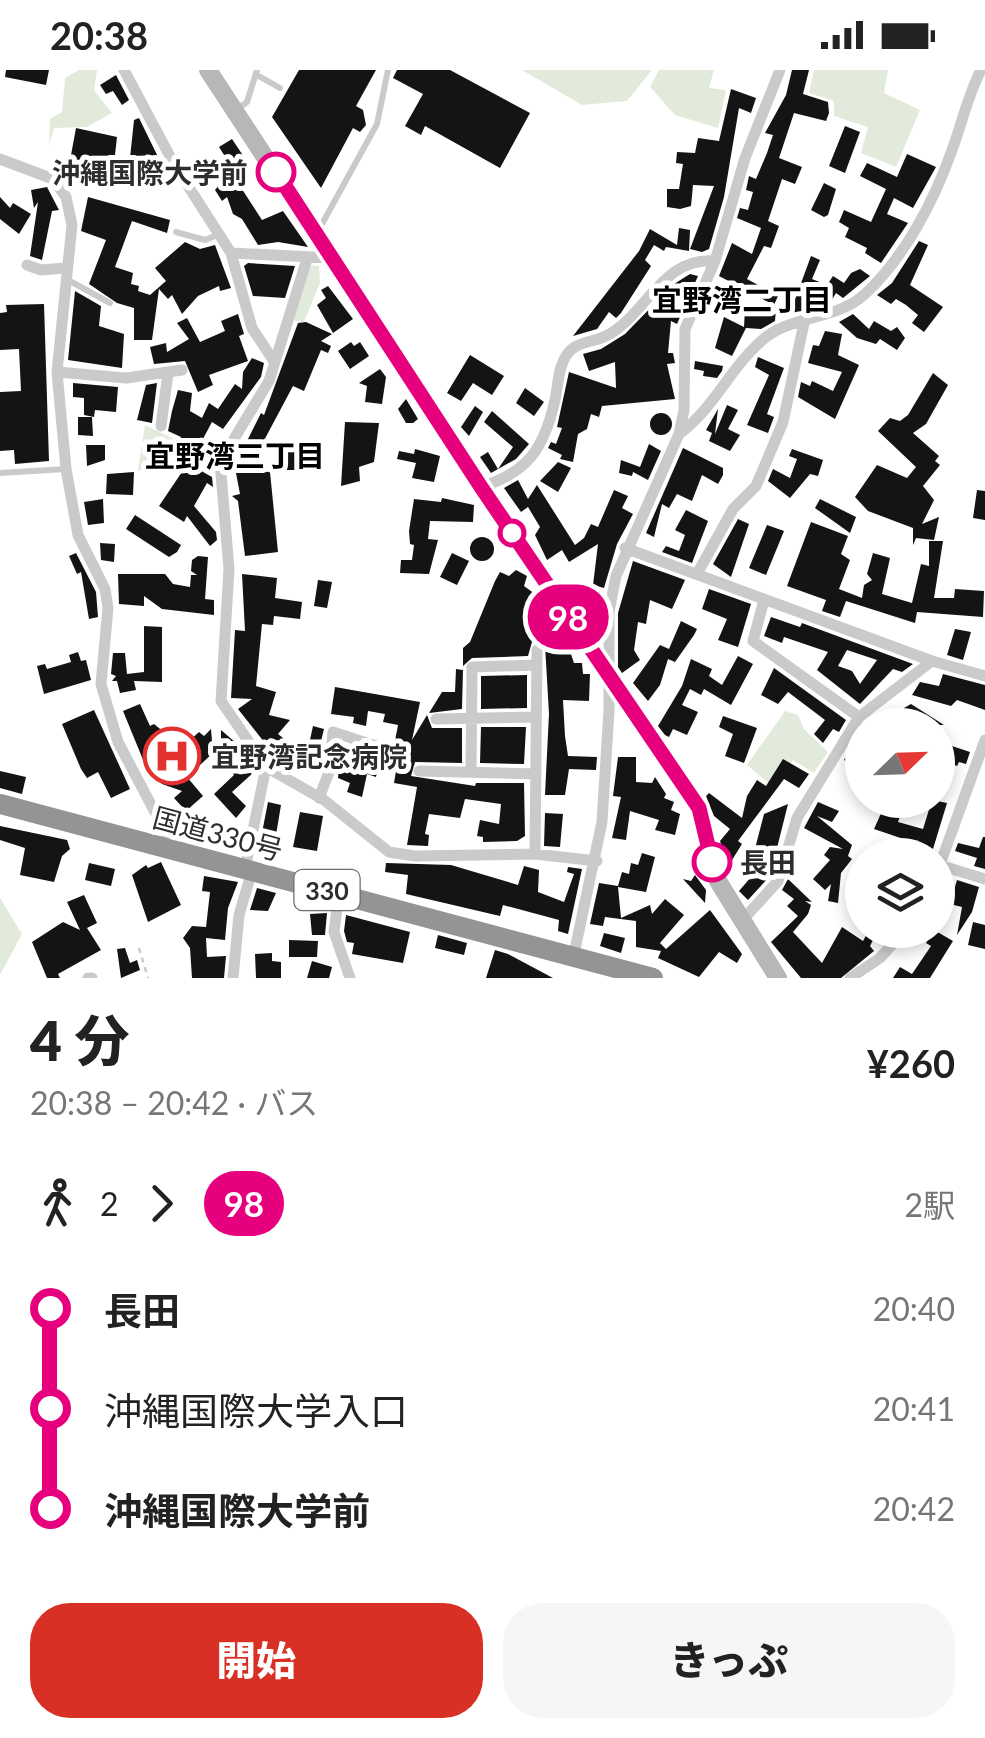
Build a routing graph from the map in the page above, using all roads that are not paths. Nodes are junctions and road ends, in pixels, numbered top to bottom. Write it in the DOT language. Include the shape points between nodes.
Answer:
graph roads {
  1 [pos="124,70"];
  2 [pos="208,70"];
  3 [pos="388,70"];
  4 [pos="780,70"];
  5 [pos="981,70"];
  6 [pos="257,73"];
  7 [pos="280,88"];
  8 [pos="235,111"];
  9 [pos="0,160"];
  10 [pos="176,232"];
  11 [pos="316,234"];
  12 [pos="217,235"];
  13 [pos="231,252"];
  14 [pos="332,258"];
  15 [pos="307,259"];
  16 [pos="715,261"];
  17 [pos="27,265"];
  18 [pos="66,273"];
  19 [pos="110,303"];
  20 [pos="804,323"];
  21 [pos="272,360"];
  22 [pos="182,370"];
  23 [pos="57,372"];
  24 [pos="168,373"];
  25 [pos="161,426"];
  26 [pos="679,434"];
  27 [pos="66,470"];
  28 [pos="0,474"];
  29 [pos="481,487"];
  30 [pos="626,548"];
  31 [pos="697,574"];
  32 [pos="764,600"];
  33 [pos="537,650"];
  34 [pos="932,661"];
  35 [pos="537,665"];
  36 [pos="606,674"];
  37 [pos="985,676"];
  38 [pos="849,708"];
  39 [pos="870,708"];
  40 [pos="472,718"];
  41 [pos="536,718"];
  42 [pos="436,719"];
  43 [pos="845,739"];
  44 [pos="985,740"];
  45 [pos="379,747"];
  46 [pos="266,767"];
  47 [pos="418,771"];
  48 [pos="471,772"];
  49 [pos="536,774"];
  50 [pos="319,798"];
  51 [pos="0,804"];
  52 [pos="949,838"];
  53 [pos="164,847"];
  54 [pos="535,854"];
  55 [pos="597,861"];
  56 [pos="248,870"];
  57 [pos="955,872"];
  58 [pos="985,879"];
  59 [pos="339,892"];
  60 [pos="740,923"];
  61 [pos="889,948"];
  62 [pos="574,954"];
  63 [pos="772,971"];
  64 [pos="857,977"];
  65 [pos="234,978"];
  66 [pos="350,978"];
  67 [pos="653,978"];
  1 -- 12 [label="street"];
  2 -- 8 [label="street"];
  3 -- 11 [label="lane" via="376,124"];
  4 -- 16 [label="street"];
  5 -- 20 [label="street" via="917,227 866,294"];
  6 -- 7 [label="lane"];
  6 -- 8 [label="lane" via="247,102"];
  8 -- 11 [label="street"];
  9 -- 18 [label="street" via="61,186 72,224"];
  10 -- 12 [label="lane" via="205,240"];
  11 -- 14 [label="street"];
  12 -- 13 [label="street"];
  13 -- 15 [label="street"];
  13 -- 21 [label="street" via="252,328"];
  14 -- 15 [label="street"];
  14 -- 29 [label="street"];
  15 -- 21 [label="street"];
  16 -- 26 [label="street" via="685,328"];
  16 -- 29 [label="street" via="700,260 669,275 608,335 574,346 532,456 516,474"];
  17 -- 18 [label="street"];
  18 -- 19 [label="lane"];
  18 -- 23 [label="street"];
  20 -- 26 [label="street" via="767,337 700,419"];
  20 -- 31 [label="street" via="782,422 756,486 733,509"];
  21 -- 46 [label="street" via="269,381 220,462 229,569 221,700"];
  22 -- 24 [label="street"];
  23 -- 24 [label="street" via="126,378"];
  23 -- 27 [label="street"];
  24 -- 25 [label="street"];
  26 -- 30 [label="street"];
  27 -- 28 [label="lane"];
  27 -- 53 [label="street" via="78,535 105,588 100,684 118,742 167,835"];
  29 -- 36 [label="street"];
  30 -- 31 [label="street"];
  30 -- 36 [label="street" via="609,612"];
  31 -- 32 [label="street"];
  32 -- 34 [label="street"];
  32 -- 38 [label="street" via="753,641 758,649"];
  33 -- 35 [label="street"];
  34 -- 37 [label="street"];
  34 -- 39 [label="street"];
  35 -- 40 [label="street" via="472,667"];
  35 -- 41 [label="street"];
  36 -- 55 [label="street" via="610,711"];
  36 -- 60 [label="street" via="699,808 718,882"];
  40 -- 41 [label="street"];
  40 -- 42 [label="street"];
  40 -- 48 [label="street"];
  41 -- 49 [label="street"];
  43 -- 60 [label="street" via="796,818 778,882"];
  44 -- 52 [label="street"];
  45 -- 50 [label="street" via="334,732"];
  46 -- 50 [label="street"];
  46 -- 56 [label="street"];
  47 -- 48 [label="street"];
  48 -- 49 [label="street"];
  49 -- 54 [label="street"];
  50 -- 54 [label="street" via="389,852"];
  51 -- 53 [label="highway, 国道330号 / 330"];
  53 -- 56 [label="highway, 国道330号 / 330"];
  54 -- 55 [label="street"];
  55 -- 62 [label="street"];
  56 -- 59 [label="highway, 国道330号 / 330"];
  56 -- 65 [label="street"];
  57 -- 58 [label="street"];
  59 -- 62 [label="highway, 国道330号 / 330"];
  59 -- 66 [label="street" via="334,932"];
  60 -- 63 [label="street"];
  61 -- 64 [label="street"];
  62 -- 67 [label="highway, 国道330号 / 330"];
}
